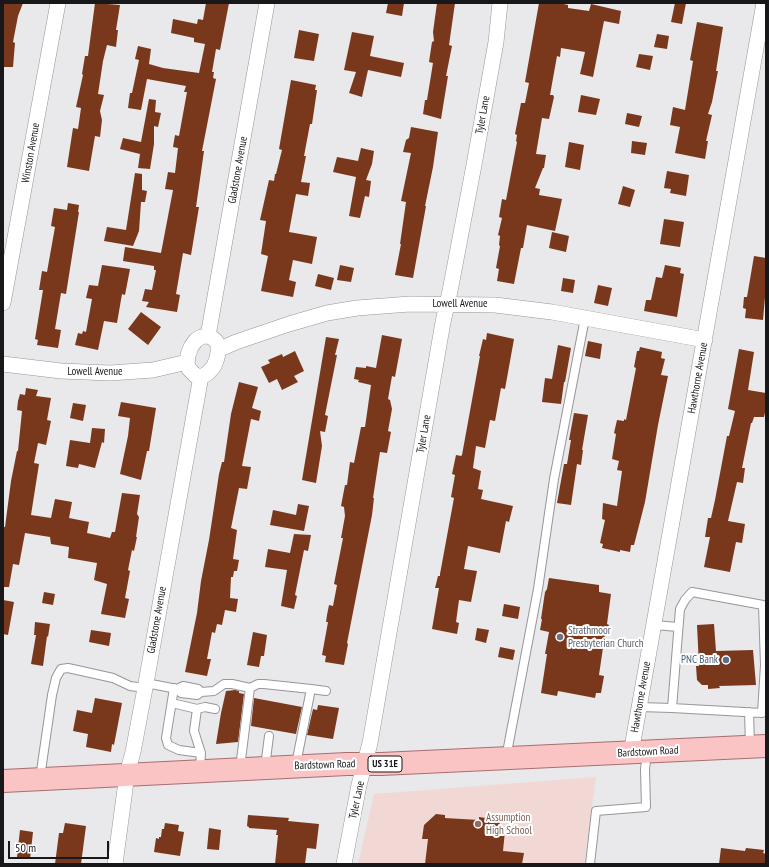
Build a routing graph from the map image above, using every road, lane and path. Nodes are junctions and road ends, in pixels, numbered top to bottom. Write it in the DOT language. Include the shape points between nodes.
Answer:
graph roads {
  1 [pos="58,3"];
  2 [pos="267,3"];
  3 [pos="500,3"];
  4 [pos="764,3"];
  5 [pos="3,303"];
  6 [pos="446,304"];
  7 [pos="585,318"];
  8 [pos="208,336"];
  9 [pos="705,340"];
  10 [pos="218,350"];
  11 [pos="187,362"];
  12 [pos="3,364"];
  13 [pos="201,376"];
  14 [pos="654,625"];
  15 [pos="678,627"];
  16 [pos="146,686"];
  17 [pos="250,688"];
  18 [pos="176,689"];
  19 [pos="311,689"];
  20 [pos="326,691"];
  21 [pos="172,703"];
  22 [pos="639,707"];
  23 [pos="672,708"];
  24 [pos="197,709"];
  25 [pos="215,709"];
  26 [pos="749,712"];
  27 [pos="269,736"];
  28 [pos="758,746"];
  29 [pos="639,752"];
  30 [pos="505,759"];
  31 [pos="201,762"];
  32 [pos="365,764"];
  33 [pos="296,766"];
  34 [pos="265,768"];
  35 [pos="240,769"];
  36 [pos="127,774"];
  37 [pos="40,779"];
  38 [pos="3,781"];
  39 [pos="115,864"];
  40 [pos="344,864"];
  41 [pos="590,864"];
  1 -- 5 [label="street, Winston Avenue"];
  2 -- 8 [label="street, Gladstone Avenue"];
  3 -- 6 [label="street, Tyler Lane" via="496,42 474,165"];
  4 -- 9 [label="street, Hawthorne Avenue"];
  6 -- 7 [label="street, Lowell Avenue" via="495,305"];
  6 -- 10 [label="street, Lowell Avenue" via="357,308 327,313"];
  6 -- 32 [label="street, Tyler Lane"];
  7 -- 9 [label="street, Lowell Avenue"];
  7 -- 30 [label="lane" via="554,479 538,589"];
  8 -- 10 [label="street" via="216,341"];
  8 -- 11 [label="street" via="196,340"];
  9 -- 14 [label="street, Hawthorne Avenue"];
  10 -- 13 [label="street" via="214,366"];
  11 -- 12 [label="street, Lowell Avenue" via="153,370 110,373 62,372"];
  11 -- 13 [label="street" via="188,370 196,376"];
  13 -- 16 [label="street, Gladstone Avenue"];
  14 -- 15 [label="lane"];
  14 -- 22 [label="street, Hawthorne Avenue"];
  15 -- 23 [label="lane"];
  15 -- 26 [label="lane" via="680,609 692,592 763,605 765,664 762,713"];
  16 -- 18 [label="lane"];
  16 -- 36 [label="street, Gladstone Avenue"];
  16 -- 37 [label="lane" via="130,686 112,678 68,668 61,669 53,690"];
  17 -- 18 [label="lane" via="224,684 214,691 201,692 197,695 181,693"];
  17 -- 19 [label="lane" via="264,684"];
  17 -- 35 [label="lane"];
  18 -- 21 [label="lane"];
  19 -- 20 [label="lane"];
  19 -- 33 [label="lane"];
  21 -- 24 [label="lane"];
  21 -- 31 [label="lane" via="166,738 168,746"];
  22 -- 23 [label="lane"];
  22 -- 29 [label="street, Hawthorne Avenue"];
  23 -- 26 [label="lane"];
  24 -- 25 [label="lane"];
  24 -- 31 [label="lane" via="194,731"];
  26 -- 28 [label="lane"];
  27 -- 34 [label="lane"];
  28 -- 29 [label="main road, Bardstown Road / US 31E"];
  29 -- 30 [label="main road, Bardstown Road / US 31E"];
  29 -- 41 [label="lane" via="645,769 646,807 596,811"];
  30 -- 32 [label="main road, Bardstown Road / US 31E"];
  31 -- 35 [label="main road, Bardstown Road / US 31E"];
  31 -- 36 [label="main road, Bardstown Road / US 31E"];
  32 -- 33 [label="main road, Bardstown Road / US 31E"];
  32 -- 40 [label="street, Tyler Lane"];
  33 -- 34 [label="main road, Bardstown Road / US 31E"];
  34 -- 35 [label="main road, Bardstown Road / US 31E"];
  36 -- 37 [label="main road, Bardstown Road / US 31E"];
  36 -- 39 [label="street, Gladstone Avenue"];
  37 -- 38 [label="main road, Bardstown Road / US 31E"];
}
